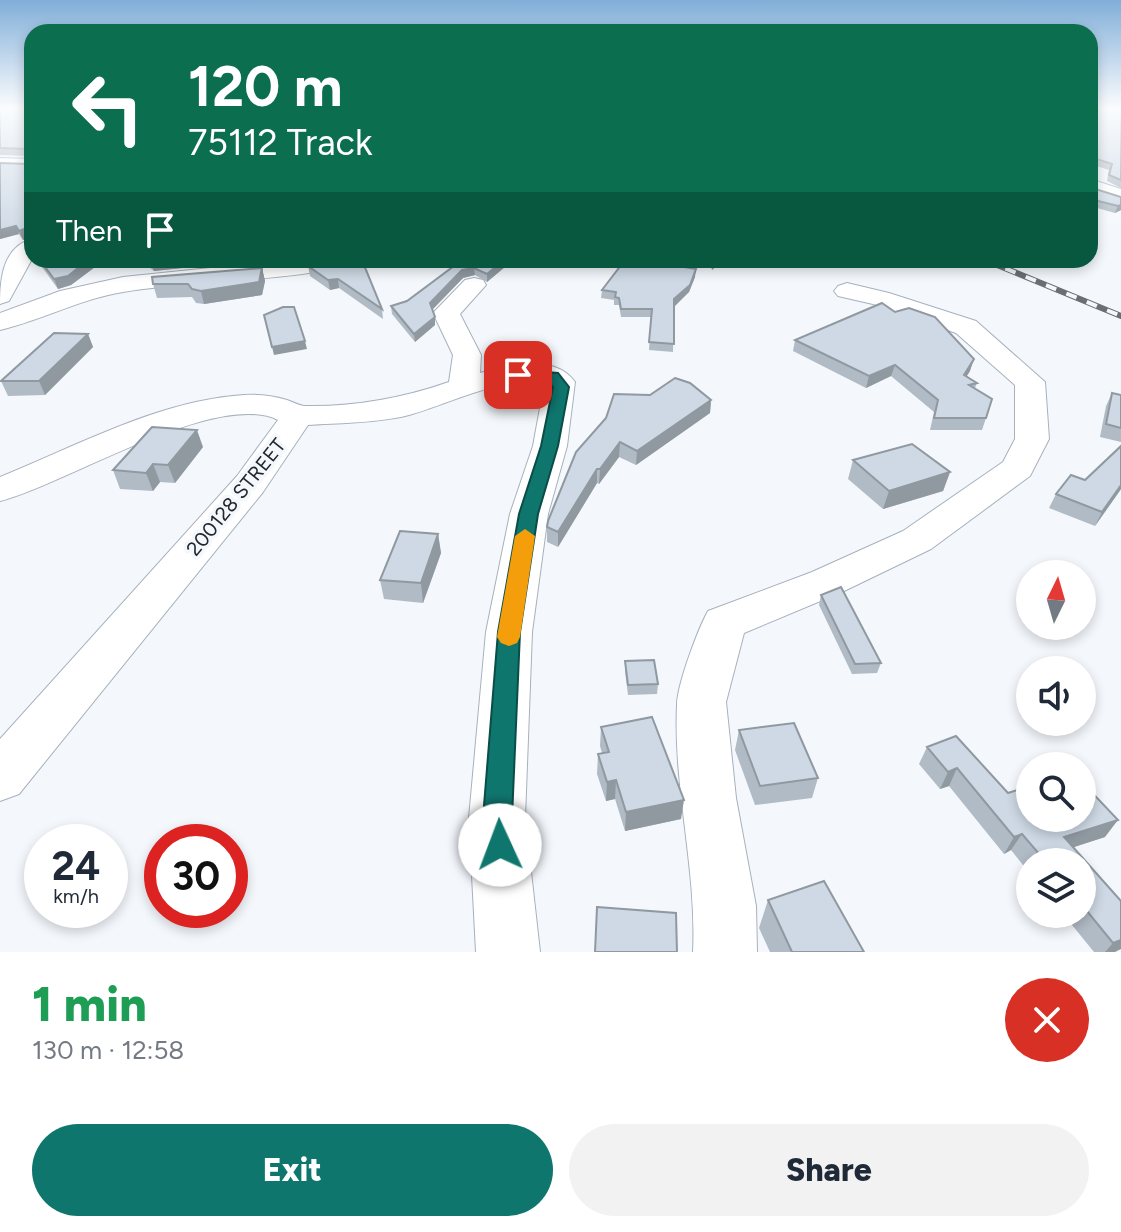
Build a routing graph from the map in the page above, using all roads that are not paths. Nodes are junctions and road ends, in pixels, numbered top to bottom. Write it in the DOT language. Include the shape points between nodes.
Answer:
graph roads {
  1 [pos="0,163"];
  2 [pos="24,164"];
  3 [pos="1098,188"];
  4 [pos="1121,195"];
  5 [pos="24,252"];
  6 [pos="292,268"];
  7 [pos="474,285"];
  8 [pos="3,289"];
  9 [pos="847,291"];
  10 [pos="0,322"];
  11 [pos="464,387"];
  12 [pos="296,416"];
  13 [pos="0,490"];
  14 [pos="0,777"];
  15 [pos="508,952"];
  16 [pos="725,952"];
  1 -- 2 [label="street"];
  3 -- 4 [label="street"];
  5 -- 8 [label="street"];
  6 -- 10 [label="street" via="113,286"];
  7 -- 11 [label="street" via="446,313 467,355"];
  9 -- 16 [label="street" via="966,327 997,351 1030,382 1032,439 1017,468 917,540 724,623 701,702 726,906"];
  11 -- 12 [label="street" via="403,407"];
  11 -- 15 [label="street" via="518,375 553,377 561,387 529,514 509,632 497,818"];
  12 -- 13 [label="street, 200128 STREET" via="275,406 252,405 193,415"];
  12 -- 14 [label="street, 200128 STREET" via="250,484"];
}
